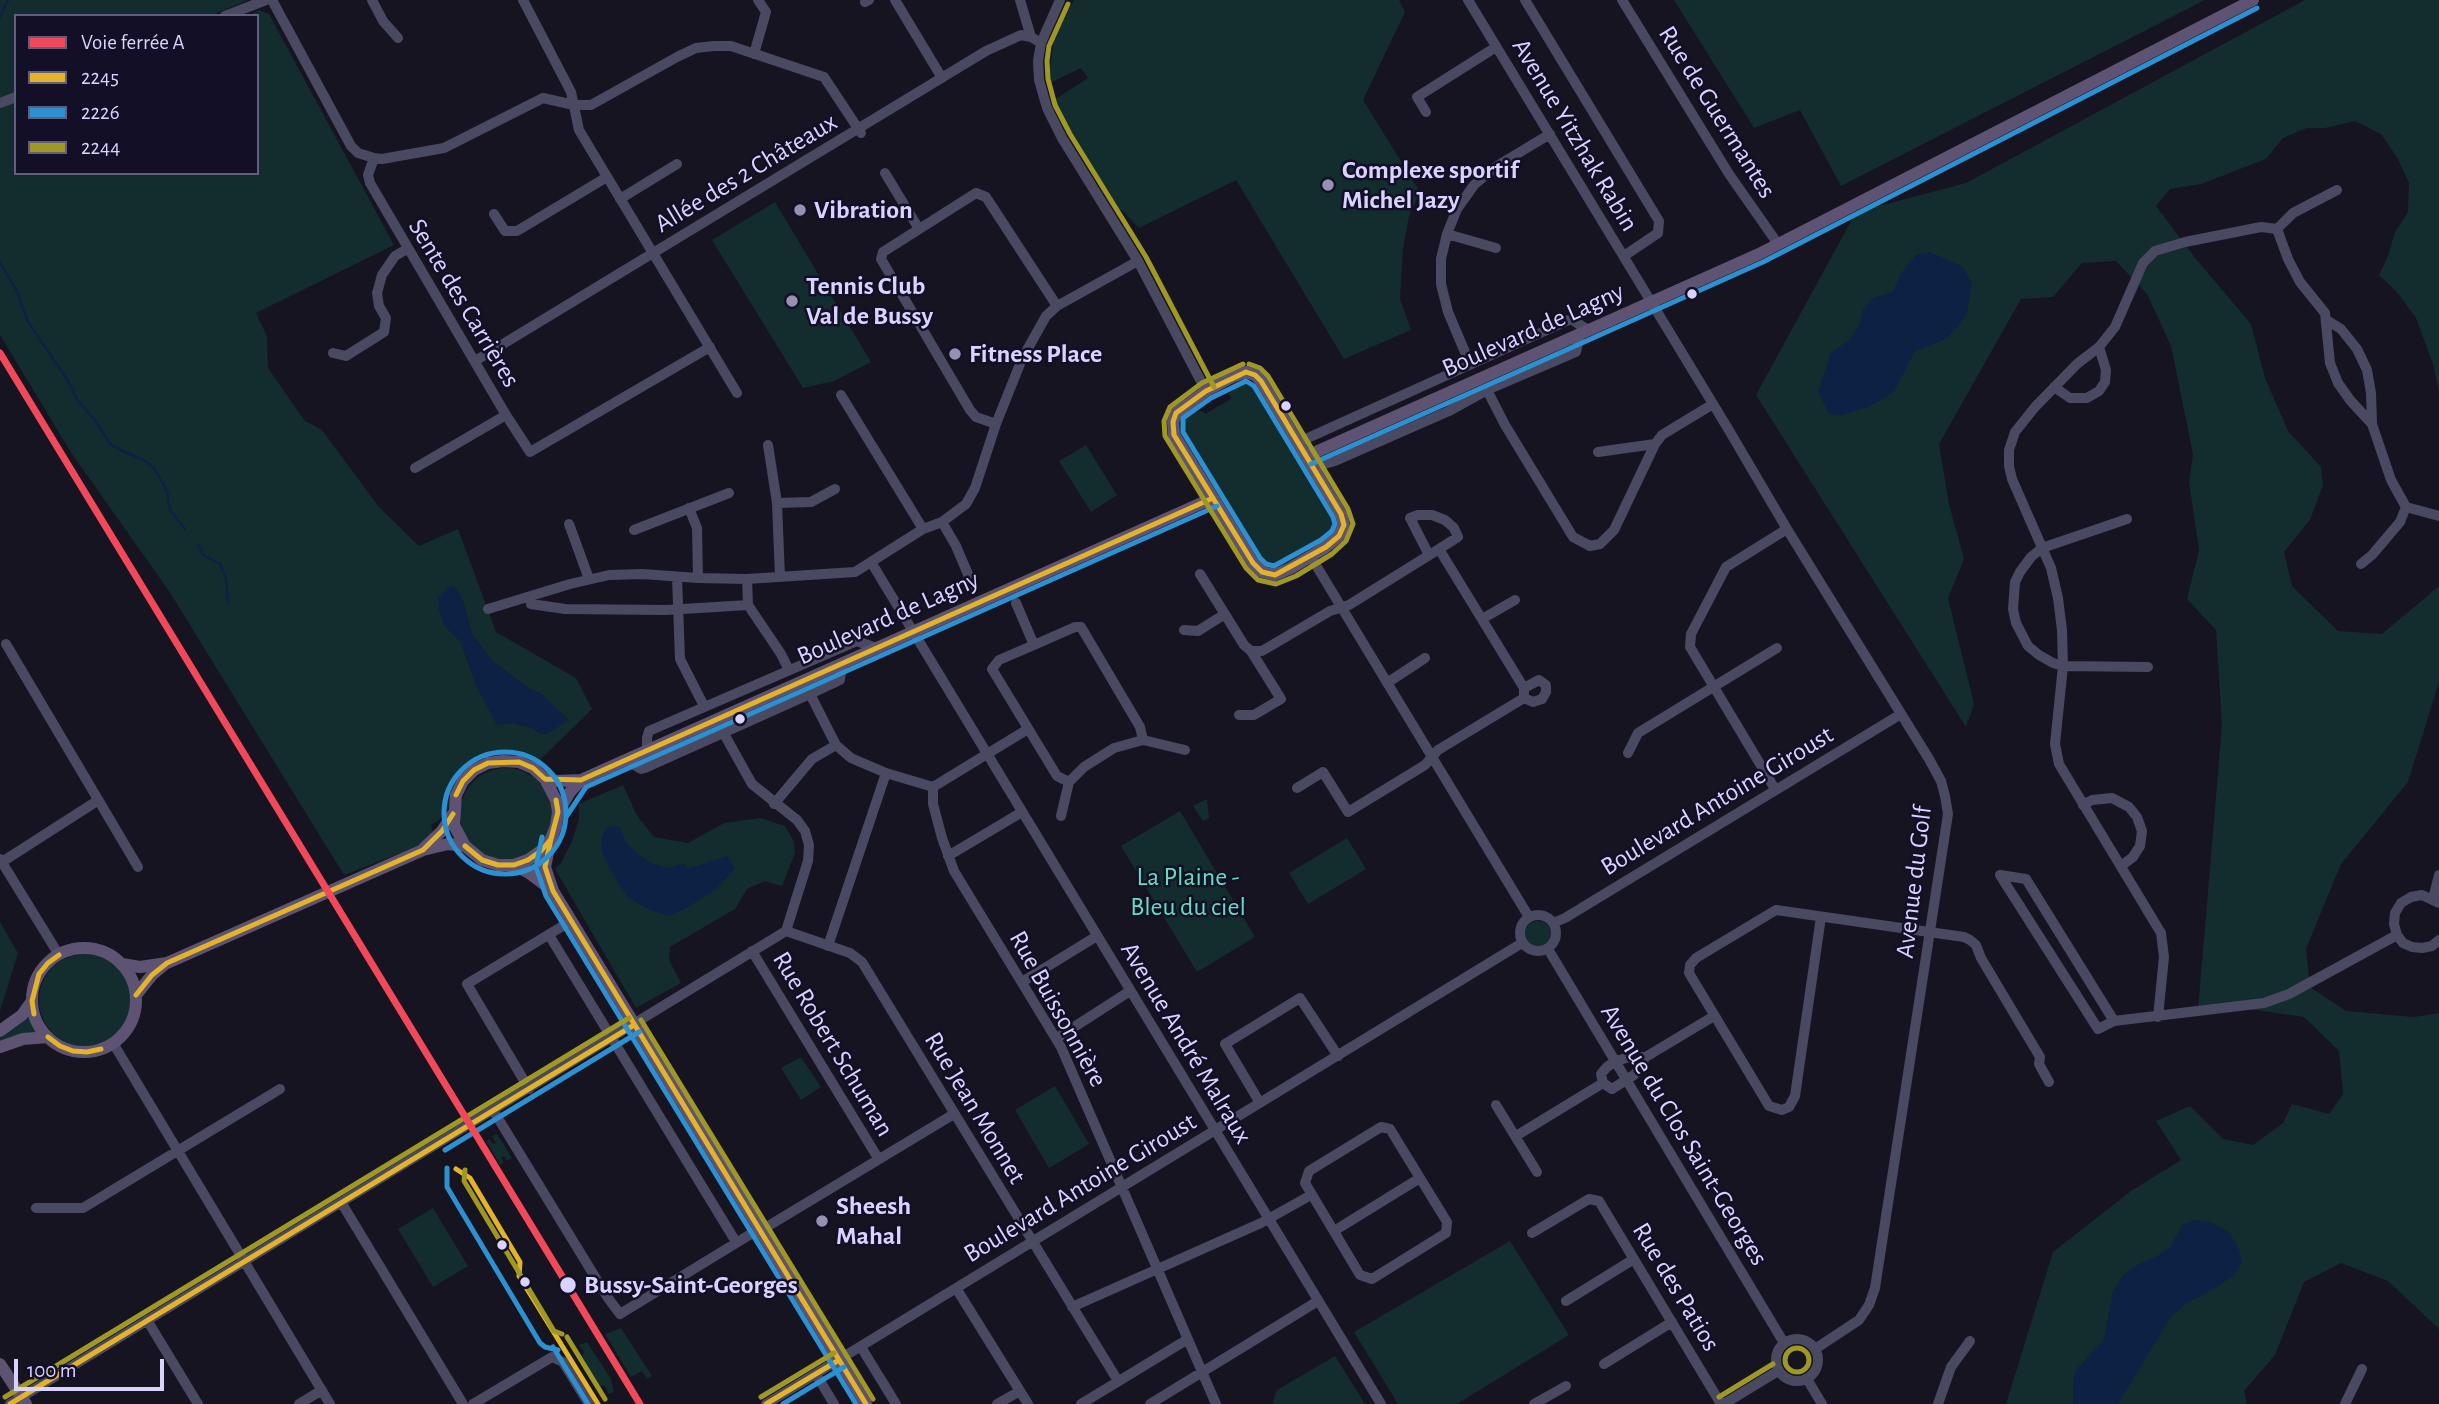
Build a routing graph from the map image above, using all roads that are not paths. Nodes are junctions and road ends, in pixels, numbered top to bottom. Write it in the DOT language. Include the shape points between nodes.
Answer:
graph roads {
  1 [pos="266,0"];
  2 [pos="272,0"];
  3 [pos="372,0"];
  4 [pos="523,0"];
  5 [pos="758,0"];
  6 [pos="895,0"];
  7 [pos="1020,0"];
  8 [pos="1060,0"];
  9 [pos="1468,0"];
  10 [pos="1525,0"];
  11 [pos="1622,0"];
  12 [pos="2253,0"];
  13 [pos="230,14"];
  14 [pos="1031,37"];
  15 [pos="398,38"];
  16 [pos="1041,43"];
  17 [pos="1496,47"];
  18 [pos="754,54"];
  19 [pos="942,78"];
  20 [pos="574,105"];
  21 [pos="1426,112"];
  22 [pos="859,131"];
  23 [pos="1550,134"];
  24 [pos="374,158"];
  25 [pos="677,164"];
  26 [pos="885,173"];
  27 [pos="607,177"];
  28 [pos="2337,190"];
  29 [pos="620,199"];
  30 [pos="494,214"];
  31 [pos="919,229"];
  32 [pos="2277,229"];
  33 [pos="1447,234"];
  34 [pos="1778,244"];
  35 [pos="1496,248"];
  36 [pos="407,249"];
  37 [pos="653,253"];
  38 [pos="1624,256"];
  39 [pos="1138,261"];
  40 [pos="1651,302"];
  41 [pos="1057,306"];
  42 [pos="2328,321"];
  43 [pos="1584,332"];
  44 [pos="2099,347"];
  45 [pos="710,348"];
  46 [pos="333,353"];
  47 [pos="475,361"];
  48 [pos="1470,364"];
  49 [pos="2054,387"];
  50 [pos="1487,390"];
  51 [pos="1206,391"];
  52 [pos="737,393"];
  53 [pos="841,395"];
  54 [pos="1713,404"];
  55 [pos="506,415"];
  56 [pos="996,424"];
  57 [pos="2372,424"];
  58 [pos="1299,442"];
  59 [pos="1655,443"];
  60 [pos="768,445"];
  61 [pos="1598,452"];
  62 [pos="1311,461"];
  63 [pos="415,468"];
  64 [pos="835,489"];
  65 [pos="729,493"];
  66 [pos="1213,498"];
  67 [pos="777,503"];
  68 [pos="2406,507"];
  69 [pos="689,508"];
  70 [pos="2439,516"];
  71 [pos="2127,519"];
  72 [pos="942,522"];
  73 [pos="569,524"];
  74 [pos="923,529"];
  75 [pos="1787,529"];
  76 [pos="634,530"];
  77 [pos="2042,548"];
  78 [pos="1439,549"];
  79 [pos="1429,555"];
  80 [pos="1311,557"];
  81 [pos="871,562"];
  82 [pos="2361,564"];
  83 [pos="1200,574"];
  84 [pos="677,577"];
  85 [pos="780,577"];
  86 [pos="698,578"];
  87 [pos="752,578"];
  88 [pos="589,579"];
  89 [pos="973,586"];
  90 [pos="530,597"];
  91 [pos="1515,600"];
  92 [pos="1017,603"];
  93 [pos="748,605"];
  94 [pos="1341,607"];
  95 [pos="488,609"];
  96 [pos="679,609"];
  97 [pos="1225,614"];
  98 [pos="1482,619"];
  99 [pos="1184,629"];
  100 [pos="912,632"];
  101 [pos="6,644"];
  102 [pos="1034,645"];
  103 [pos="876,648"];
  104 [pos="1777,648"];
  105 [pos="1251,651"];
  106 [pos="1424,658"];
  107 [pos="842,663"];
  108 [pos="2063,666"];
  109 [pos="2148,667"];
  110 [pos="789,670"];
  111 [pos="1387,682"];
  112 [pos="1713,688"];
  113 [pos="810,694"];
  114 [pos="704,706"];
  115 [pos="1901,714"];
  116 [pos="1239,715"];
  117 [pos="1028,729"];
  118 [pos="723,732"];
  119 [pos="1143,740"];
  120 [pos="836,745"];
  121 [pos="1185,750"];
  122 [pos="647,751"];
  123 [pos="1628,753"];
  124 [pos="987,755"];
  125 [pos="1431,757"];
  126 [pos="626,760"];
  127 [pos="886,773"];
  128 [pos="545,779"];
  129 [pos="581,780"];
  130 [pos="1069,782"];
  131 [pos="933,787"];
  132 [pos="1297,788"];
  133 [pos="1775,789"];
  134 [pos="97,802"];
  135 [pos="774,804"];
  136 [pos="2083,805"];
  137 [pos="558,812"];
  138 [pos="1022,812"];
  139 [pos="453,814"];
  140 [pos="1061,816"];
  141 [pos="551,839"];
  142 [pos="465,846"];
  143 [pos="423,849"];
  144 [pos="948,856"];
  145 [pos="1,861"];
  146 [pos="514,865"];
  147 [pos="2120,866"];
  148 [pos="138,867"];
  149 [pos="2439,874"];
  150 [pos="553,891"];
  151 [pos="2436,901"];
  152 [pos="1529,917"];
  153 [pos="1821,917"];
  154 [pos="571,921"];
  155 [pos="1553,922"];
  156 [pos="786,932"];
  157 [pos="1930,933"];
  158 [pos="549,934"];
  159 [pos="2397,935"];
  160 [pos="1097,936"];
  161 [pos="2439,940"];
  162 [pos="1522,943"];
  163 [pos="828,946"];
  164 [pos="1548,949"];
  165 [pos="752,951"];
  166 [pos="59,954"];
  167 [pos="167,963"];
  168 [pos="122,964"];
  169 [pos="1022,982"];
  170 [pos="1130,991"];
  171 [pos="136,995"];
  172 [pos="32,1000"];
  173 [pos="1714,1016"];
  174 [pos="2158,1017"];
  175 [pos="2114,1021"];
  176 [pos="634,1025"];
  177 [pos="0,1031"];
  178 [pos="48,1037"];
  179 [pos="1056,1038"];
  180 [pos="612,1039"];
  181 [pos="113,1043"];
  182 [pos="0,1047"];
  183 [pos="1338,1056"];
  184 [pos="1644,1058"];
  185 [pos="1615,1061"];
  186 [pos="1627,1081"];
  187 [pos="2049,1082"];
  188 [pos="1603,1083"];
  189 [pos="280,1089"];
  190 [pos="529,1089"];
  191 [pos="1260,1103"];
  192 [pos="1496,1105"];
  193 [pos="493,1110"];
  194 [pos="954,1114"];
  195 [pos="1215,1131"];
  196 [pos="1516,1136"];
  197 [pos="178,1151"];
  198 [pos="878,1158"];
  199 [pos="1538,1172"];
  200 [pos="1420,1178"];
  201 [pos="1123,1185"];
  202 [pos="1311,1195"];
  203 [pos="341,1202"];
  204 [pos="36,1208"];
  205 [pos="1269,1219"];
  206 [pos="759,1230"];
  207 [pos="1334,1231"];
  208 [pos="1532,1233"];
  209 [pos="737,1242"];
  210 [pos="1032,1242"];
  211 [pos="1634,1259"];
  212 [pos="244,1261"];
  213 [pos="1157,1269"];
  214 [pos="956,1288"];
  215 [pos="1318,1301"];
  216 [pos="1566,1301"];
  217 [pos="1072,1307"];
  218 [pos="147,1320"];
  219 [pos="1672,1322"];
  220 [pos="1188,1339"];
  221 [pos="1970,1341"];
  222 [pos="1784,1343"];
  223 [pos="861,1346"];
  224 [pos="1815,1349"];
  225 [pos="839,1360"];
  226 [pos="0,1364"];
  227 [pos="1604,1364"];
  228 [pos="2362,1369"];
  229 [pos="1778,1371"];
  230 [pos="1202,1373"];
  231 [pos="816,1374"];
  232 [pos="0,1379"];
  233 [pos="1807,1379"];
  234 [pos="1118,1381"];
  235 [pos="1566,1386"];
  236 [pos="322,1390"];
  237 [pos="1020,1391"];
  238 [pos="18,1402"];
  239 [pos="198,1404"];
  240 [pos="299,1404"];
  241 [pos="330,1404"];
  242 [pos="463,1404"];
  243 [pos="473,1404"];
  244 [pos="589,1404"];
  245 [pos="766,1404"];
  246 [pos="834,1404"];
  247 [pos="866,1404"];
  248 [pos="896,1404"];
  249 [pos="997,1404"];
  250 [pos="1028,1404"];
  251 [pos="1081,1404"];
  252 [pos="1150,1404"];
  253 [pos="1216,1404"];
  254 [pos="1381,1404"];
  255 [pos="1534,1404"];
  256 [pos="1723,1404"];
  257 [pos="1822,1404"];
  258 [pos="1938,1404"];
  259 [pos="2345,1404"];
  1 -- 13 [label="street"];
  2 -- 24 [label="street" via="351,146"];
  3 -- 15 [label="street"];
  4 -- 20 [label="street"];
  5 -- 18 [label="street" via="766,12"];
  6 -- 19 [label="street"];
  7 -- 14 [label="street"];
  8 -- 16 [label="street"];
  9 -- 17 [label="street, Avenue Yitzhak Rabin"];
  10 -- 38 [label="street, Avenue Yitzhak Rabin" via="1659,221 1658,233"];
  11 -- 34 [label="street, Rue de Guermantes" via="1729,174"];
  12 -- 34 [label="main road, Boulevard de Lagny"];
  14 -- 16 [label="street"];
  14 -- 19 [label="street, Allée des 2 Châteaux" via="1011,38"];
  16 -- 39 [label="street" via="1039,79 1047,108"];
  17 -- 21 [label="street" via="1417,97"];
  17 -- 23 [label="street, Avenue Yitzhak Rabin"];
  18 -- 20 [label="street" via="731,47 696,48 600,101"];
  18 -- 22 [label="street" via="824,77"];
  19 -- 22 [label="street, Allée des 2 Châteaux"];
  20 -- 24 [label="street" via="543,99 444,148"];
  20 -- 27 [label="street" via="579,130"];
  22 -- 37 [label="street, Allée des 2 Châteaux"];
  23 -- 33 [label="street" via="1474,185"];
  23 -- 38 [label="street, Avenue Yitzhak Rabin"];
  24 -- 36 [label="street, Sente des Carrières" via="370,183"];
  25 -- 29 [label="street"];
  26 -- 31 [label="street"];
  27 -- 29 [label="street"];
  27 -- 30 [label="street" via="517,231 505,231"];
  28 -- 32 [label="street" via="2293,214"];
  29 -- 37 [label="street"];
  31 -- 41 [label="street" via="976,193 986,197"];
  31 -- 56 [label="street" via="888,248 881,259 970,410"];
  32 -- 42 [label="street" via="2300,282"];
  32 -- 44 [label="street" via="2261,227 2155,251 2143,263 2115,327"];
  33 -- 35 [label="street"];
  33 -- 48 [label="street" via="1441,284"];
  34 -- 40 [label="main road, Boulevard de Lagny"];
  36 -- 46 [label="street" via="395,256 382,275 377,293 386,318 384,332 346,356"];
  36 -- 47 [label="street, Sente des Carrières"];
  37 -- 45 [label="street"];
  37 -- 47 [label="street, Allée des 2 Châteaux"];
  38 -- 40 [label="street, Avenue Yitzhak Rabin"];
  39 -- 41 [label="street"];
  39 -- 51 [label="street"];
  40 -- 43 [label="main road, Boulevard de Lagny"];
  40 -- 54 [label="street, Avenue du Golf"];
  41 -- 56 [label="street" via="1046,316 1022,359"];
  42 -- 57 [label="street" via="2329,354 2339,383"];
  42 -- 57 [label="street" via="2357,349 2367,370"];
  43 -- 48 [label="street" via="1571,319"];
  43 -- 50 [label="street" via="1577,352"];
  43 -- 62 [label="main road, Boulevard de Lagny"];
  44 -- 49 [label="street"];
  44 -- 49 [label="street" via="2106,370 2099,391 2087,398 2070,398"];
  45 -- 52 [label="street"];
  45 -- 55 [label="street, Sente des Carrières" via="530,452"];
  47 -- 55 [label="street, Sente des Carrières"];
  48 -- 58 [label="street"];
  49 -- 77 [label="street" via="2015,432 2009,450 2012,479"];
  50 -- 59 [label="street" via="1573,537 1583,544 1600,544 1614,530"];
  50 -- 62 [label="street" via="1335,461"];
  51 -- 58 [label="main road" via="1240,373 1255,375"];
  51 -- 66 [label="main road" via="1176,413 1172,422 1174,435"];
  53 -- 74 [label="street"];
  54 -- 59 [label="street"];
  54 -- 75 [label="street, Avenue du Golf"];
  55 -- 63 [label="street"];
  56 -- 72 [label="street" via="971,498"];
  57 -- 68 [label="street" via="2391,480"];
  58 -- 62 [label="main road"];
  59 -- 61 [label="street"];
  60 -- 67 [label="street"];
  62 -- 80 [label="main road" via="1344,525 1339,536"];
  64 -- 67 [label="street" via="811,502"];
  65 -- 69 [label="street"];
  66 -- 80 [label="main road" via="1262,572 1275,575"];
  66 -- 100 [label="main road, Boulevard de Lagny"];
  67 -- 85 [label="street"];
  68 -- 70 [label="street"];
  68 -- 82 [label="street" via="2400,522"];
  69 -- 76 [label="street"];
  69 -- 86 [label="street" via="697,528"];
  71 -- 77 [label="street"];
  72 -- 74 [label="street"];
  72 -- 89 [label="street"];
  73 -- 88 [label="street"];
  74 -- 81 [label="street"];
  75 -- 112 [label="street" via="1726,567 1691,634 1690,648"];
  75 -- 115 [label="street, Avenue du Golf"];
  77 -- 108 [label="street" via="2058,598"];
  77 -- 108 [label="street" via="2020,572 2013,609 2028,646"];
  78 -- 79 [label="street"];
  78 -- 79 [label="street" via="1458,537 1454,528 1433,515 1410,519"];
  78 -- 98 [label="street"];
  79 -- 94 [label="street"];
  80 -- 94 [label="street"];
  81 -- 85 [label="street" via="855,572"];
  81 -- 100 [label="street, Avenue André Malraux"];
  83 -- 97 [label="street"];
  84 -- 86 [label="street"];
  84 -- 88 [label="street" via="642,574"];
  84 -- 96 [label="street"];
  85 -- 87 [label="street"];
  86 -- 87 [label="street"];
  87 -- 93 [label="street"];
  88 -- 90 [label="street"];
  90 -- 95 [label="street"];
  90 -- 96 [label="street" via="531,604 565,609"];
  91 -- 98 [label="street"];
  92 -- 102 [label="street"];
  93 -- 96 [label="street"];
  93 -- 110 [label="street"];
  94 -- 105 [label="street" via="1262,651"];
  94 -- 111 [label="street"];
  96 -- 114 [label="street" via="680,659"];
  97 -- 99 [label="street" via="1198,631"];
  97 -- 105 [label="street"];
  98 -- 125 [label="street" via="1524,693"];
  100 -- 103 [label="main road, Boulevard de Lagny"];
  100 -- 124 [label="street, Avenue André Malraux"];
  101 -- 134 [label="street"];
  102 -- 117 [label="street" via="999,660 992,669"];
  102 -- 119 [label="street" via="1081,627 1140,727"];
  103 -- 107 [label="main road, Boulevard de Lagny"];
  103 -- 110 [label="street" via="857,641"];
  104 -- 112 [label="street"];
  105 -- 116 [label="street" via="1281,699 1254,715"];
  106 -- 111 [label="street"];
  107 -- 113 [label="street" via="840,680"];
  107 -- 122 [label="main road, Boulevard de Lagny"];
  108 -- 109 [label="street"];
  108 -- 136 [label="street" via="2055,744 2059,764"];
  110 -- 114 [label="street"];
  111 -- 125 [label="street"];
  112 -- 123 [label="street" via="1638,733"];
  112 -- 133 [label="street"];
  113 -- 118 [label="street"];
  113 -- 120 [label="street"];
  114 -- 122 [label="street" via="649,731"];
  115 -- 133 [label="street, Boulevard Antoine Giroust"];
  115 -- 157 [label="street, Avenue du Golf" via="1941,781 1948,814"];
  117 -- 124 [label="street"];
  117 -- 130 [label="street" via="1057,776"];
  118 -- 126 [label="street" via="645,768"];
  118 -- 135 [label="street" via="752,784"];
  119 -- 121 [label="street"];
  119 -- 130 [label="street" via="1114,748"];
  120 -- 127 [label="street" via="851,758"];
  120 -- 135 [label="street" via="812,759"];
  122 -- 126 [label="main road, Boulevard de Lagny"];
  124 -- 131 [label="street"];
  124 -- 138 [label="street, Avenue André Malraux"];
  125 -- 132 [label="street" via="1348,812 1323,772"];
  125 -- 152 [label="street"];
  126 -- 129 [label="main road, Boulevard de Lagny"];
  127 -- 131 [label="street"];
  127 -- 163 [label="street"];
  128 -- 129 [label="main road, Boulevard de Lagny"];
  128 -- 137 [label="main road"];
  128 -- 139 [label="main road" via="519,762 488,763 463,781"];
  129 -- 137 [label="main road, Boulevard de Lagny"];
  130 -- 140 [label="street"];
  131 -- 144 [label="street, Rue Buissonnière" via="933,804"];
  133 -- 155 [label="street, Boulevard Antoine Giroust"];
  134 -- 145 [label="street"];
  134 -- 148 [label="street"];
  135 -- 156 [label="street" via="797,820 809,845"];
  136 -- 147 [label="street"];
  136 -- 147 [label="street" via="2112,798 2137,817 2142,831 2140,846"];
  137 -- 141 [label="main road"];
  138 -- 144 [label="street"];
  138 -- 160 [label="street, Avenue André Malraux"];
  139 -- 142 [label="main road"];
  139 -- 143 [label="main road"];
  141 -- 146 [label="main road" via="541,851"];
  141 -- 150 [label="main road" via="545,867"];
  142 -- 143 [label="main road"];
  142 -- 146 [label="main road" via="482,860"];
  143 -- 167 [label="main road"];
  144 -- 169 [label="street, Rue Buissonnière"];
  145 -- 166 [label="street"];
  146 -- 150 [label="main road"];
  147 -- 174 [label="street" via="2161,933 2164,957"];
  149 -- 151 [label="street"];
  150 -- 154 [label="main road"];
  151 -- 159 [label="street" via="2422,895 2401,903 2395,913"];
  152 -- 155 [label="street" via="1545,916"];
  152 -- 162 [label="street" via="1520,931"];
  153 -- 157 [label="street"];
  153 -- 173 [label="street" via="1776,910 1696,958 1689,973"];
  153 -- 173 [label="street" via="1795,1097 1789,1107 1769,1106"];
  154 -- 158 [label="street"];
  154 -- 176 [label="main road"];
  155 -- 164 [label="street" via="1556,940"];
  156 -- 163 [label="street, Rue Jean Monnet"];
  156 -- 165 [label="street"];
  157 -- 187 [label="street" via="1964,937 1976,945 2040,1057"];
  157 -- 224 [label="street, Avenue du Golf" via="1875,1288 1859,1320"];
  158 -- 180 [label="street"];
  158 -- 190 [label="street" via="467,984"];
  159 -- 161 [label="street" via="2403,943 2422,948"];
  159 -- 174 [label="street" via="2289,994"];
  160 -- 169 [label="street"];
  160 -- 170 [label="street, Avenue André Malraux"];
  162 -- 164 [label="street" via="1537,952"];
  162 -- 183 [label="street, Boulevard Antoine Giroust"];
  163 -- 194 [label="street, Rue Jean Monnet" via="862,962"];
  164 -- 185 [label="street, Avenue du Clos Saint-Georges"];
  165 -- 176 [label="street"];
  165 -- 198 [label="street, Rue Robert Schuman"];
  166 -- 168 [label="main road" via="96,949"];
  166 -- 172 [label="main road" via="39,974"];
  167 -- 168 [label="main road"];
  167 -- 171 [label="main road"];
  168 -- 171 [label="main road"];
  169 -- 179 [label="street, Rue Buissonnière"];
  170 -- 179 [label="street"];
  170 -- 195 [label="street, Avenue André Malraux"];
  171 -- 181 [label="main road" via="131,1023"];
  172 -- 177 [label="main road" via="22,1015"];
  172 -- 178 [label="main road" via="34,1014"];
  173 -- 184 [label="street"];
  174 -- 175 [label="street"];
  175 -- 175 [label="street" via="2026,879 2000,875 2098,1029"];
  176 -- 180 [label="street"];
  176 -- 206 [label="main road"];
  178 -- 181 [label="main road" via="80,1051"];
  178 -- 182 [label="main road"];
  179 -- 201 [label="street, Rue Buissonnière"];
  180 -- 190 [label="street"];
  180 -- 209 [label="street"];
  181 -- 197 [label="street"];
  183 -- 191 [label="street, Boulevard Antoine Giroust"];
  183 -- 191 [label="street" via="1300,998 1225,1044"];
  184 -- 185 [label="street" via="1636,1055"];
  184 -- 186 [label="street"];
  185 -- 186 [label="street, Avenue du Clos Saint-Georges"];
  185 -- 188 [label="street" via="1601,1074"];
  186 -- 188 [label="street" via="1612,1089"];
  186 -- 222 [label="street, Avenue du Clos Saint-Georges"];
  188 -- 196 [label="street"];
  189 -- 197 [label="street"];
  190 -- 193 [label="street"];
  191 -- 195 [label="street, Boulevard Antoine Giroust"];
  192 -- 196 [label="street"];
  193 -- 203 [label="street"];
  193 -- 209 [label="street" via="620,1314"];
  194 -- 198 [label="street"];
  194 -- 210 [label="street, Rue Jean Monnet"];
  195 -- 201 [label="street, Boulevard Antoine Giroust"];
  195 -- 205 [label="street, Avenue André Malraux"];
  196 -- 199 [label="street"];
  197 -- 204 [label="street" via="83,1208"];
  197 -- 212 [label="street"];
  198 -- 206 [label="street"];
  200 -- 202 [label="street" via="1390,1129 1381,1127 1309,1171 1305,1183"];
  200 -- 207 [label="street"];
  200 -- 207 [label="street" via="1447,1222 1446,1233 1373,1279 1360,1275"];
  201 -- 210 [label="street, Boulevard Antoine Giroust"];
  201 -- 213 [label="street, Rue Buissonnière"];
  202 -- 205 [label="street"];
  202 -- 207 [label="street"];
  203 -- 212 [label="street"];
  203 -- 242 [label="street"];
  205 -- 213 [label="street"];
  205 -- 215 [label="street, Avenue André Malraux"];
  206 -- 209 [label="street"];
  206 -- 225 [label="main road"];
  208 -- 211 [label="street, Rue des Patios" via="1589,1199 1599,1201"];
  210 -- 214 [label="street, Boulevard Antoine Giroust"];
  210 -- 217 [label="street, Rue Jean Monnet"];
  211 -- 216 [label="street"];
  211 -- 219 [label="street, Rue des Patios"];
  212 -- 218 [label="street"];
  212 -- 236 [label="street"];
  213 -- 217 [label="street"];
  213 -- 220 [label="street, Rue Buissonnière"];
  214 -- 223 [label="street, Boulevard Antoine Giroust"];
  214 -- 237 [label="street"];
  215 -- 230 [label="street"];
  215 -- 254 [label="street, Avenue André Malraux"];
  217 -- 234 [label="street, Rue Jean Monnet"];
  218 -- 238 [label="street"];
  218 -- 239 [label="street"];
  219 -- 227 [label="street"];
  219 -- 256 [label="street, Rue des Patios"];
  220 -- 230 [label="street, Rue Buissonnière"];
  220 -- 234 [label="street"];
  221 -- 258 [label="street" via="1951,1367"];
  222 -- 224 [label="street" via="1797,1338"];
  222 -- 229 [label="street" via="1775,1359"];
  223 -- 225 [label="street, Boulevard Antoine Giroust"];
  223 -- 248 [label="street"];
  224 -- 233 [label="street" via="1818,1362"];
  225 -- 231 [label="street, Boulevard Antoine Giroust"];
  225 -- 247 [label="main road"];
  226 -- 238 [label="main road"];
  228 -- 259 [label="street"];
  229 -- 233 [label="street" via="1788,1379"];
  229 -- 256 [label="street"];
  230 -- 252 [label="street"];
  230 -- 253 [label="street, Rue Buissonnière"];
  231 -- 245 [label="street, Boulevard Antoine Giroust"];
  231 -- 246 [label="street"];
  232 -- 238 [label="main road"];
  233 -- 257 [label="street"];
  234 -- 251 [label="street"];
  235 -- 255 [label="street"];
  236 -- 240 [label="street"];
  236 -- 241 [label="street"];
  237 -- 249 [label="street"];
  237 -- 250 [label="street"];
  243 -- 244 [label="street" via="556,1357"];
}
